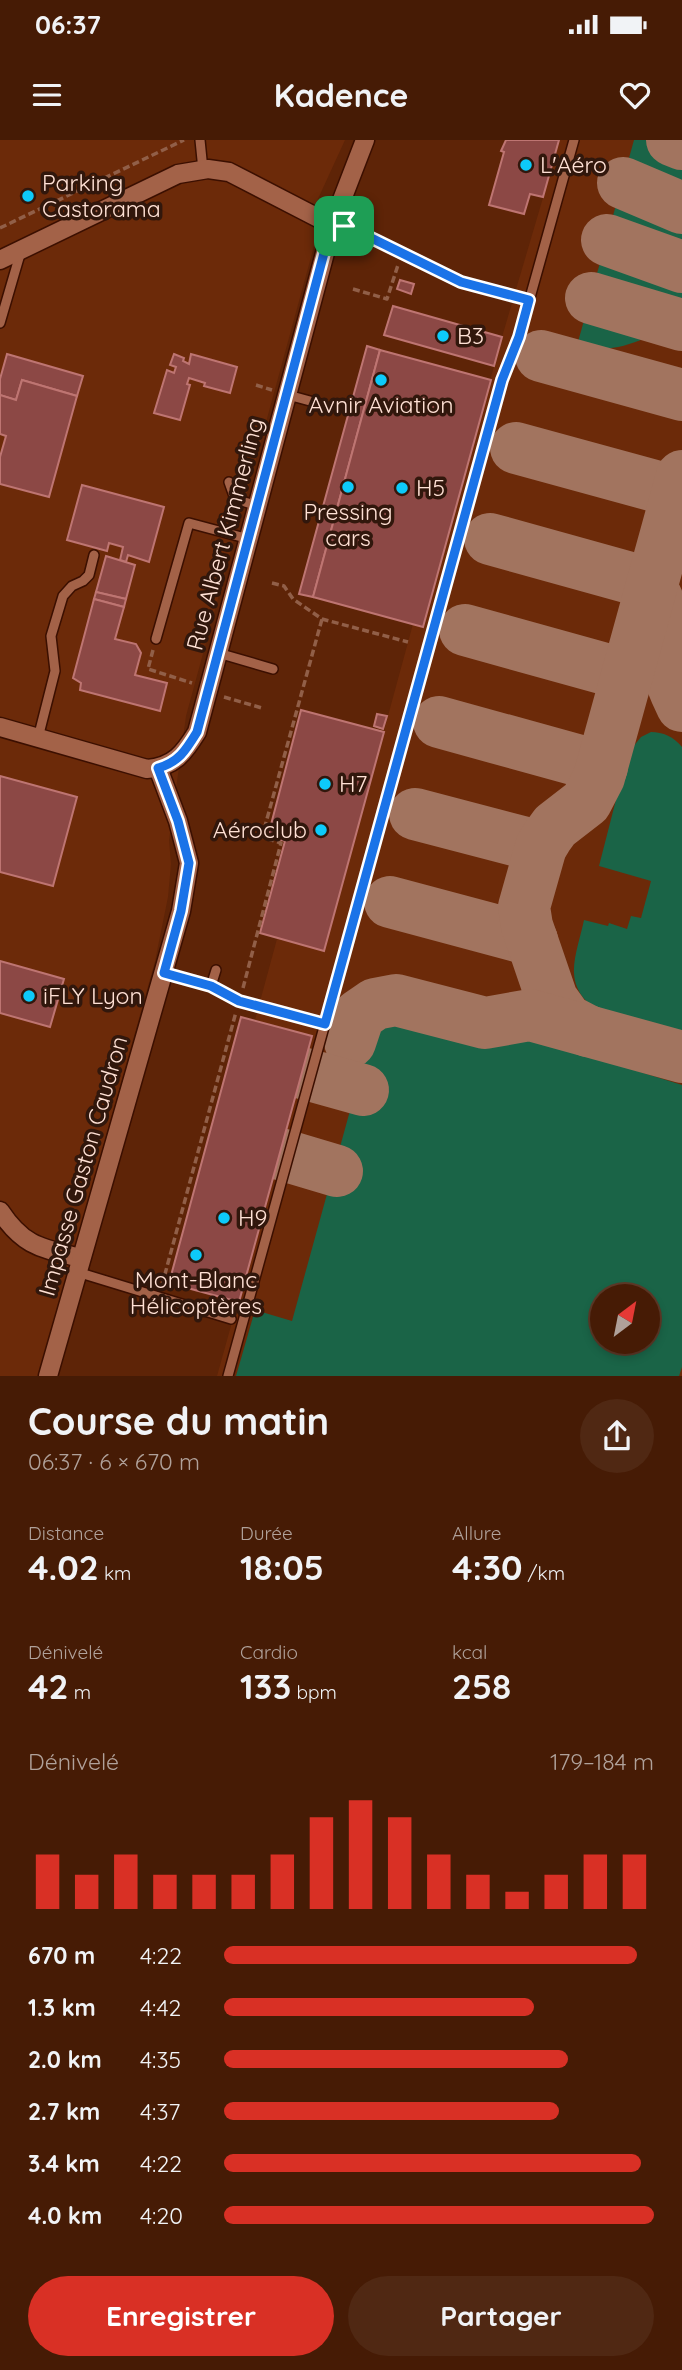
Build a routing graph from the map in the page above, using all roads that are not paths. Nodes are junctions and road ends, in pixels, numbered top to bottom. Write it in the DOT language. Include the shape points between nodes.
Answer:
graph roads {
  1 [pos="200,140"];
  2 [pos="365,140"];
  3 [pos="573,140"];
  4 [pos="203,170"];
  5 [pos="332,223"];
  6 [pos="21,250"];
  7 [pos="0,260"];
  8 [pos="529,300"];
  9 [pos="0,323"];
  10 [pos="288,394"];
  11 [pos="321,404"];
  12 [pos="229,482"];
  13 [pos="258,506"];
  14 [pos="249,539"];
  15 [pos="94,555"];
  16 [pos="156,639"];
  17 [pos="218,653"];
  18 [pos="273,669"];
  19 [pos="0,727"];
  20 [pos="38,738"];
  21 [pos="158,768"];
  22 [pos="216,970"];
  23 [pos="164,973"];
  24 [pos="211,986"];
  25 [pos="325,1024"];
  26 [pos="0,1211"];
  27 [pos="79,1265"];
  28 [pos="231,1320"];
  29 [pos="48,1376"];
  30 [pos="228,1376"];
  1 -- 4 [label="lane"];
  2 -- 5 [label="street, Rue Albert Kimmerling"];
  3 -- 8 [label="lane"];
  4 -- 5 [label="street" via="229,172"];
  4 -- 6 [label="street" via="178,174"];
  5 -- 8 [label="lane" via="461,282"];
  5 -- 10 [label="street, Rue Albert Kimmerling"];
  6 -- 7 [label="street"];
  6 -- 9 [label="lane"];
  8 -- 25 [label="lane" via="502,380"];
  10 -- 11 [label="lane"];
  10 -- 13 [label="street, Rue Albert Kimmerling"];
  12 -- 13 [label="lane" via="235,499"];
  13 -- 14 [label="street, Rue Albert Kimmerling"];
  14 -- 16 [label="lane" via="189,523"];
  14 -- 17 [label="street, Rue Albert Kimmerling"];
  15 -- 20 [label="lane" via="89,575 63,596 51,636 55,671"];
  17 -- 18 [label="lane"];
  17 -- 21 [label="street, Rue Albert Kimmerling" via="197,732 183,755"];
  19 -- 20 [label="street"];
  20 -- 21 [label="street" via="147,769"];
  21 -- 23 [label="street, Impasse Gaston Caudron" via="189,863"];
  22 -- 24 [label="lane"];
  23 -- 24 [label="lane"];
  23 -- 27 [label="street, Impasse Gaston Caudron"];
  24 -- 25 [label="lane" via="239,1001"];
  25 -- 30 [label="lane"];
  26 -- 27 [label="street" via="27,1242"];
  27 -- 28 [label="lane" via="158,1298"];
  27 -- 29 [label="street, Impasse Gaston Caudron"];
}
